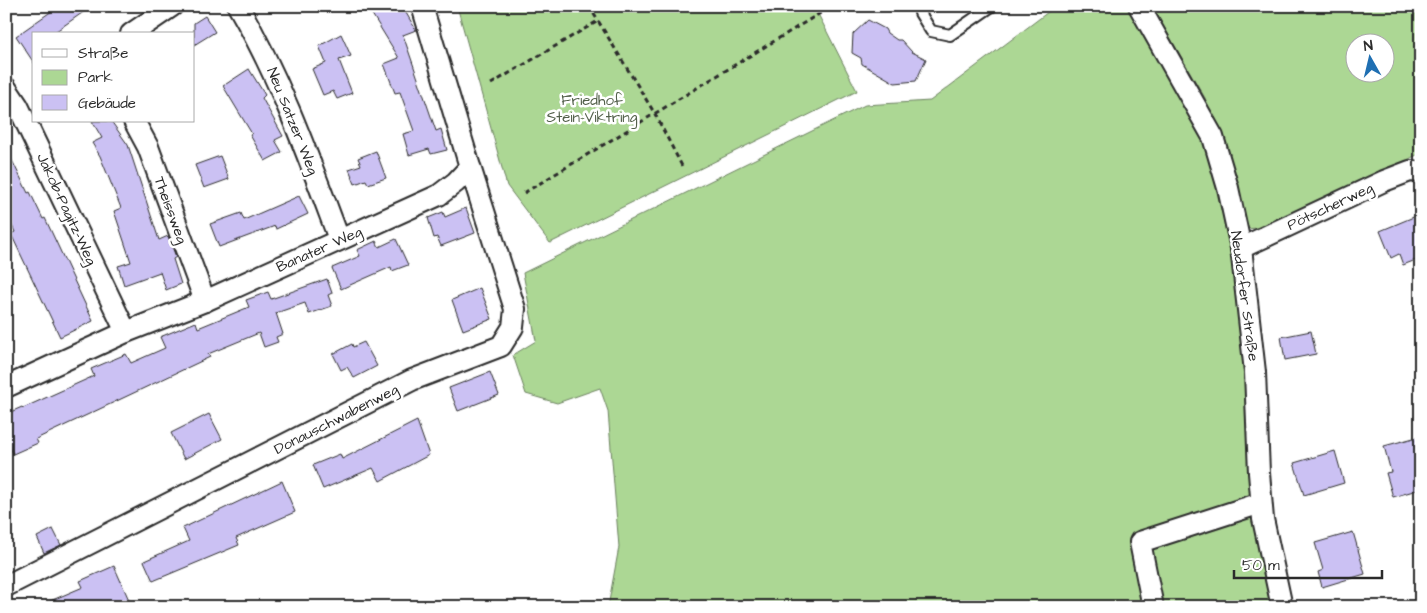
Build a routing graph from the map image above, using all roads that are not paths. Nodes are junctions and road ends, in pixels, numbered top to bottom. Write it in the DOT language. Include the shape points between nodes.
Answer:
graph roads {
  1 [pos="172,6"];
  2 [pos="238,6"];
  3 [pos="422,6"];
  4 [pos="921,6"];
  5 [pos="992,6"];
  6 [pos="1139,6"];
  7 [pos="135,32"];
  8 [pos="6,88"];
  9 [pos="26,101"];
  10 [pos="32,115"];
  11 [pos="35,122"];
  12 [pos="135,122"];
  13 [pos="470,167"];
  14 [pos="1421,172"];
  15 [pos="339,239"];
  16 [pos="1241,248"];
  17 [pos="205,301"];
  18 [pos="126,332"];
  19 [pos="6,387"];
  20 [pos="1262,504"];
  21 [pos="6,586"];
  22 [pos="1153,607"];
  23 [pos="1282,607"];
  1 -- 7 [label="street"];
  2 -- 15 [label="street, Neu Satzer Weg" via="288,104"];
  3 -- 13 [label="street"];
  4 -- 5 [label="lane" via="920,13 930,31 950,34"];
  6 -- 16 [label="street, Neudorfer Straße" via="1213,137"];
  8 -- 9 [label="street, Jakob-Pagitz-Weg"];
  9 -- 10 [label="street, Jakob-Pagitz-Weg"];
  11 -- 18 [label="street, Jakob-Pagitz-Weg"];
  12 -- 17 [label="street, Theissweg" via="148,147"];
  13 -- 15 [label="street, Banater Weg" via="439,196"];
  13 -- 21 [label="street, Donauschwabenweg" via="515,309 513,327 501,346 412,380"];
  14 -- 16 [label="street, Pötscherweg" via="1410,171 1384,181"];
  15 -- 17 [label="street, Banater Weg"];
  16 -- 20 [label="street, Neudorfer Straße" via="1255,372"];
  17 -- 18 [label="street, Banater Weg"];
  18 -- 19 [label="street, Banater Weg"];
  20 -- 22 [label="street" via="1140,542"];
  20 -- 23 [label="street, Neudorfer Straße" via="1268,551"];
}
